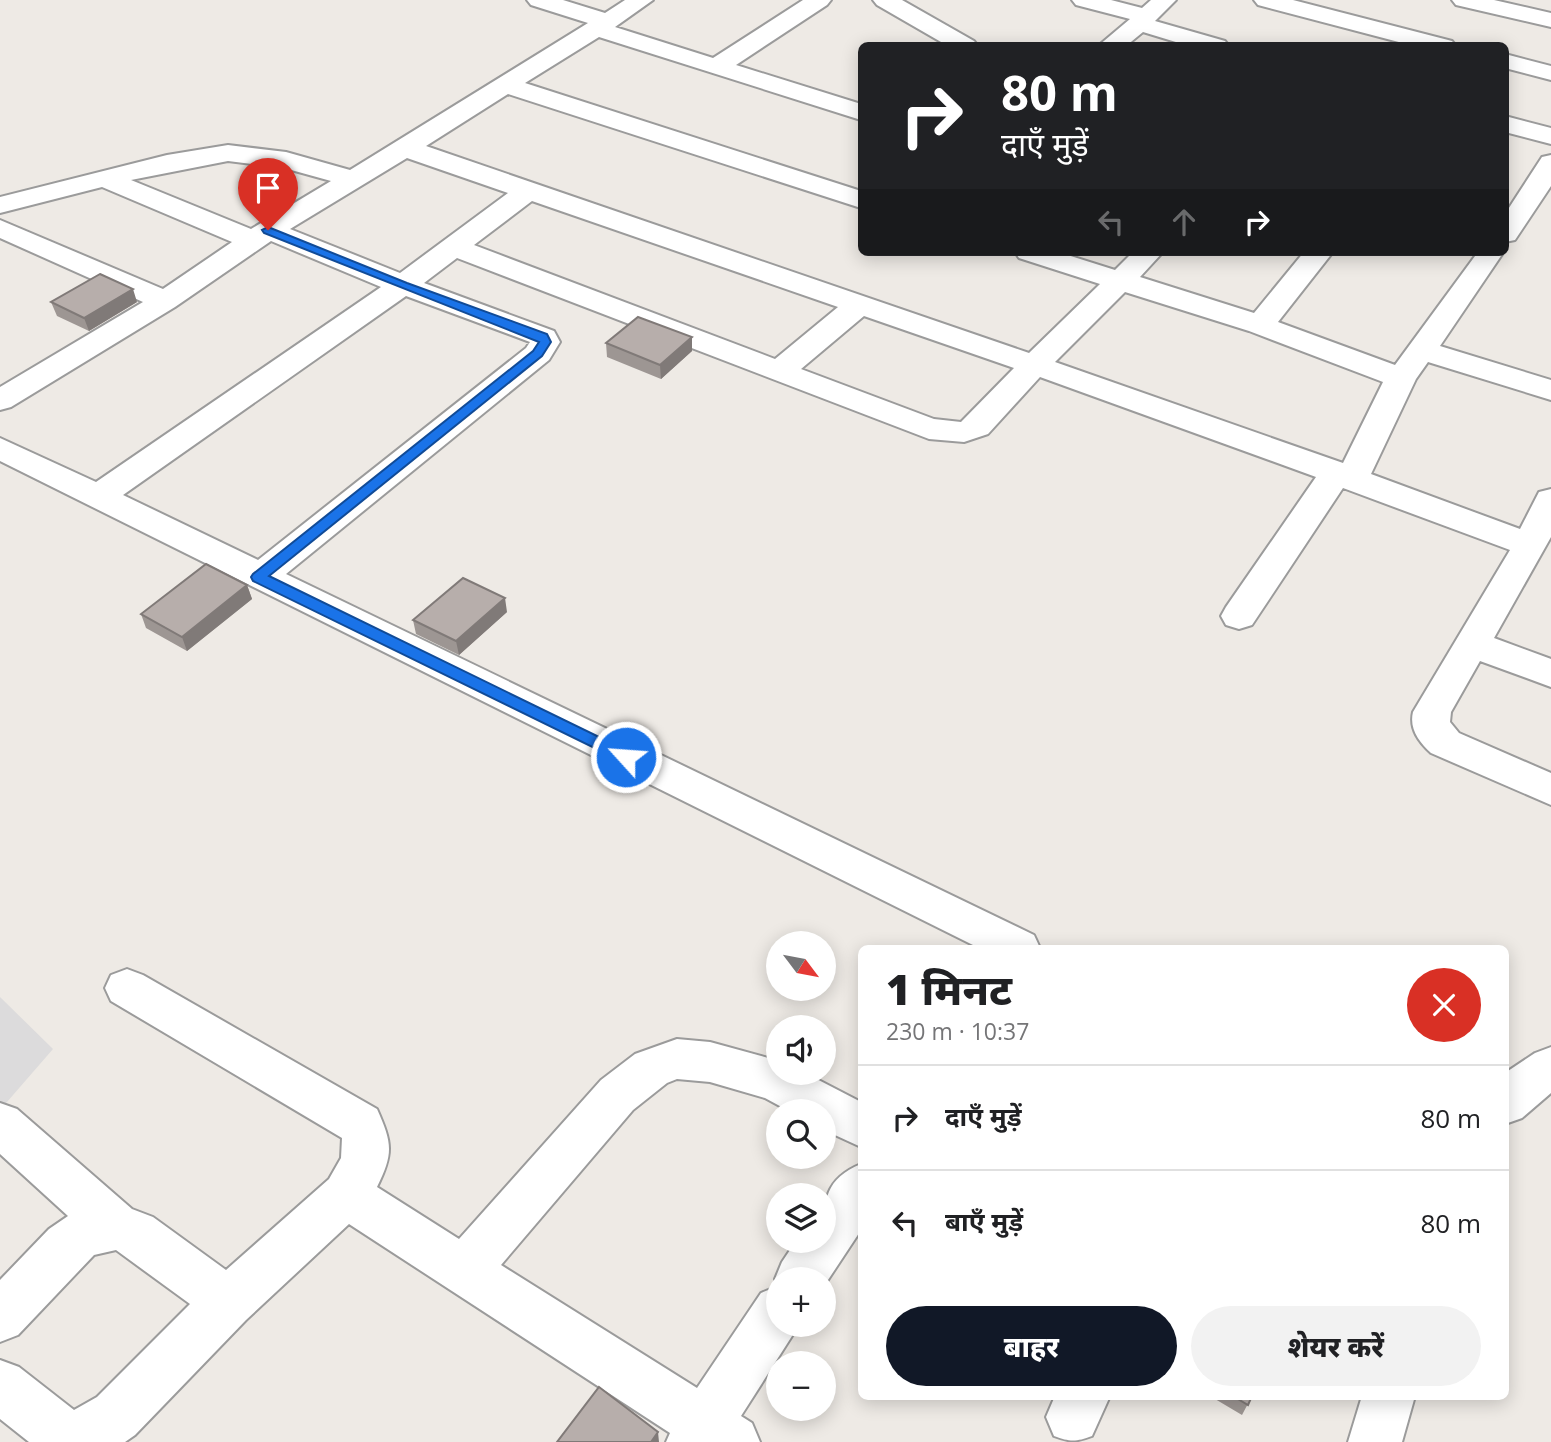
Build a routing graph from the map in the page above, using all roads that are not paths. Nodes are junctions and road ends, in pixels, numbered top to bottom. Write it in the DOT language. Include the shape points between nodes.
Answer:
graph roads {
  1 [pos="540,0"];
  2 [pos="641,0"];
  3 [pos="819,0"];
  4 [pos="1084,0"];
  5 [pos="1164,0"];
  6 [pos="1266,0"];
  7 [pos="1464,0"];
  8 [pos="897,2"];
  9 [pos="1142,20"];
  10 [pos="1551,20"];
  11 [pos="601,24"];
  12 [pos="954,42"];
  13 [pos="1115,42"];
  14 [pos="1205,42"];
  15 [pos="1429,42"];
  16 [pos="1509,62"];
  17 [pos="717,66"];
  18 [pos="1551,73"];
  19 [pos="506,85"];
  20 [pos="858,109"];
  21 [pos="1509,125"];
  22 [pos="1551,136"];
  23 [pos="405,148"];
  24 [pos="1551,163"];
  25 [pos="105,179"];
  26 [pos="353,179"];
  27 [pos="529,190"];
  28 [pos="858,199"];
  29 [pos="1529,199"];
  30 [pos="0,205"];
  31 [pos="0,228"];
  32 [pos="1509,228"];
  33 [pos="261,235"];
  34 [pos="455,247"];
  35 [pos="1042,256"];
  36 [pos="1145,256"];
  37 [pos="1316,256"];
  38 [pos="1489,256"];
  39 [pos="1119,280"];
  40 [pos="403,285"];
  41 [pos="165,301"];
  42 [pos="859,305"];
  43 [pos="1259,325"];
  44 [pos="1422,349"];
  45 [pos="1033,366"];
  46 [pos="779,371"];
  47 [pos="1401,378"];
  48 [pos="1551,390"];
  49 [pos="0,400"];
  50 [pos="0,448"];
  51 [pos="1345,474"];
  52 [pos="98,496"];
  53 [pos="1551,500"];
  54 [pos="1530,545"];
  55 [pos="259,577"];
  56 [pos="1238,616"];
  57 [pos="1471,644"];
  58 [pos="1551,674"];
  59 [pos="1551,790"];
  60 [pos="1012,945"];
  61 [pos="127,988"];
  62 [pos="1551,1068"];
  63 [pos="1509,1099"];
  64 [pos="0,1124"];
  65 [pos="858,1124"];
  66 [pos="858,1192"];
  67 [pos="346,1195"];
  68 [pos="116,1227"];
  69 [pos="808,1267"];
  70 [pos="464,1270"];
  71 [pos="228,1302"];
  72 [pos="0,1317"];
  73 [pos="766,1335"];
  74 [pos="0,1386"];
  75 [pos="1388,1400"];
  76 [pos="710,1436"];
  77 [pos="65,1440"];
  78 [pos="1375,1442"];
  1 -- 11 [label="street"];
  2 -- 11 [label="street"];
  3 -- 17 [label="street"];
  4 -- 9 [label="street"];
  5 -- 9 [label="street"];
  6 -- 15 [label="street"];
  7 -- 10 [label="street"];
  8 -- 12 [label="street" via="925,32"];
  9 -- 13 [label="street"];
  9 -- 14 [label="street"];
  11 -- 17 [label="street"];
  11 -- 19 [label="street"];
  16 -- 18 [label="street"];
  17 -- 20 [label="street" via="841,95"];
  19 -- 23 [label="street"];
  19 -- 28 [label="street"];
  21 -- 22 [label="street"];
  23 -- 26 [label="street"];
  23 -- 27 [label="street"];
  24 -- 29 [label="street"];
  25 -- 26 [label="street" via="228,153 286,160"];
  25 -- 30 [label="street"];
  25 -- 33 [label="street"];
  26 -- 33 [label="street"];
  27 -- 34 [label="street"];
  27 -- 42 [label="street"];
  29 -- 32 [label="street"];
  31 -- 41 [label="street"];
  33 -- 40 [label="street"];
  33 -- 41 [label="street"];
  34 -- 40 [label="street"];
  34 -- 46 [label="street"];
  35 -- 39 [label="street"];
  36 -- 39 [label="street"];
  37 -- 43 [label="street"];
  38 -- 44 [label="street"];
  39 -- 43 [label="street"];
  39 -- 45 [label="street"];
  40 -- 52 [label="street"];
  40 -- 55 [label="street" via="543,337 545,345"];
  41 -- 49 [label="street"];
  42 -- 45 [label="street"];
  42 -- 46 [label="street"];
  43 -- 47 [label="street"];
  44 -- 47 [label="street"];
  44 -- 48 [label="street"];
  45 -- 46 [label="street" via="976,427 964,432 929,429"];
  45 -- 51 [label="street"];
  47 -- 51 [label="street"];
  50 -- 52 [label="street"];
  51 -- 54 [label="street"];
  51 -- 56 [label="street"];
  52 -- 55 [label="street"];
  53 -- 54 [label="street"];
  54 -- 57 [label="street"];
  55 -- 60 [label="street"];
  57 -- 58 [label="street"];
  57 -- 59 [label="street" via="1432,712 1433,733 1464,753"];
  61 -- 67 [label="street" via="360,1124 368,1140 364,1164"];
  62 -- 63 [label="street"];
  64 -- 68 [label="street"];
  65 -- 70 [label="street" via="776,1082 710,1062 677,1059 651,1068 617,1095"];
  66 -- 69 [label="street"];
  67 -- 70 [label="street"];
  67 -- 71 [label="street"];
  68 -- 71 [label="street" via="136,1234"];
  68 -- 72 [label="street" via="81,1234"];
  70 -- 76 [label="street"];
  71 -- 77 [label="street" via="116,1416 90,1434"];
  73 -- 76 [label="street"];
  74 -- 77 [label="street"];
  75 -- 78 [label="street"];
}
